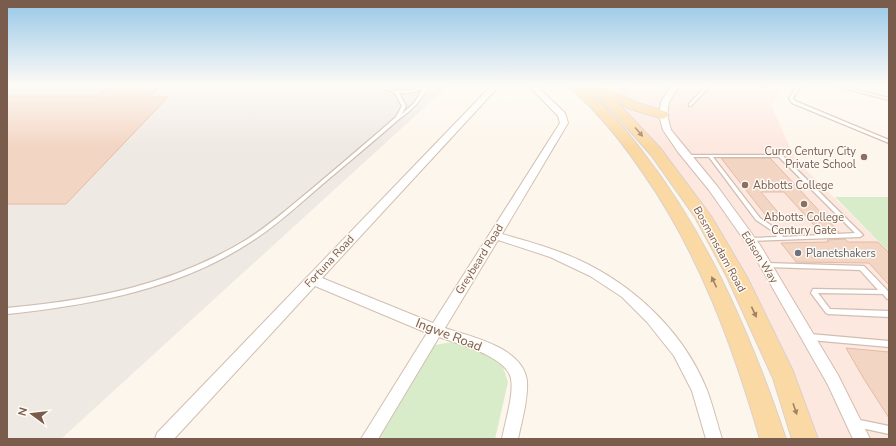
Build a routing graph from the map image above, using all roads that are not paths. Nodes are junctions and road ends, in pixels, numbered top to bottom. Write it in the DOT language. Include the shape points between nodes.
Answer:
graph roads {
  1 [pos="404,106"];
  2 [pos="413,106"];
  3 [pos="476,106"];
  4 [pos="553,106"];
  5 [pos="597,106"];
  6 [pos="614,106"];
  7 [pos="643,106"];
  8 [pos="665,106"];
  9 [pos="802,106"];
  10 [pos="664,111"];
  11 [pos="398,118"];
  12 [pos="888,141"];
  13 [pos="686,156"];
  14 [pos="710,156"];
  15 [pos="494,235"];
  16 [pos="781,238"];
  17 [pos="750,240"];
  18 [pos="767,266"];
  19 [pos="312,279"];
  20 [pos="887,295"];
  21 [pos="7,311"];
  22 [pos="889,314"];
  23 [pos="435,330"];
  24 [pos="808,337"];
  25 [pos="889,344"];
  26 [pos="855,423"];
  27 [pos="889,430"];
  28 [pos="163,439"];
  29 [pos="369,439"];
  30 [pos="510,439"];
  31 [pos="714,439"];
  32 [pos="773,439"];
  33 [pos="805,439"];
  34 [pos="862,439"];
  1 -- 11 [label="lane"];
  2 -- 11 [label="lane"];
  3 -- 19 [label="street, Fortuna Road"];
  4 -- 15 [label="street, Greybeard Road" via="562,115 564,123"];
  32 -- 5 [label="main road, Bosmansdam Road, one-way" via="756,383 729,313 710,273 678,215 636,152"];
  6 -- 33 [label="main road, Bosmansdam Road, one-way" via="656,152 703,216 737,277 785,378"];
  7 -- 10 [label="main road"];
  8 -- 10 [label="street"];
  9 -- 12 [label="lane"];
  10 -- 13 [label="street, Edison Way" via="668,130"];
  11 -- 21 [label="lane" via="273,224 215,260 180,276 144,288 45,308"];
  13 -- 14 [label="lane"];
  13 -- 17 [label="street, Edison Way" via="713,188"];
  14 -- 16 [label="lane" via="758,219 776,231"];
  14 -- 16 [label="lane" via="776,155 784,158 860,235"];
  15 -- 23 [label="street, Greybeard Road"];
  15 -- 31 [label="street" via="554,254 594,273 627,294 652,318 679,352 699,390"];
  16 -- 17 [label="lane"];
  17 -- 18 [label="street, Edison Way"];
  18 -- 20 [label="lane" via="860,268 866,271"];
  18 -- 24 [label="street, Edison Way"];
  19 -- 23 [label="street, Ingwe Road"];
  19 -- 28 [label="street, Fortuna Road"];
  20 -- 22 [label="lane" via="814,293 828,310"];
  23 -- 29 [label="street, Greybeard Road"];
  23 -- 30 [label="street, Ingwe Road" via="498,353 516,370 519,392"];
  24 -- 25 [label="lane"];
  24 -- 26 [label="street, Edison Way"];
  26 -- 27 [label="lane"];
  26 -- 34 [label="street, Edison Way"];
}
